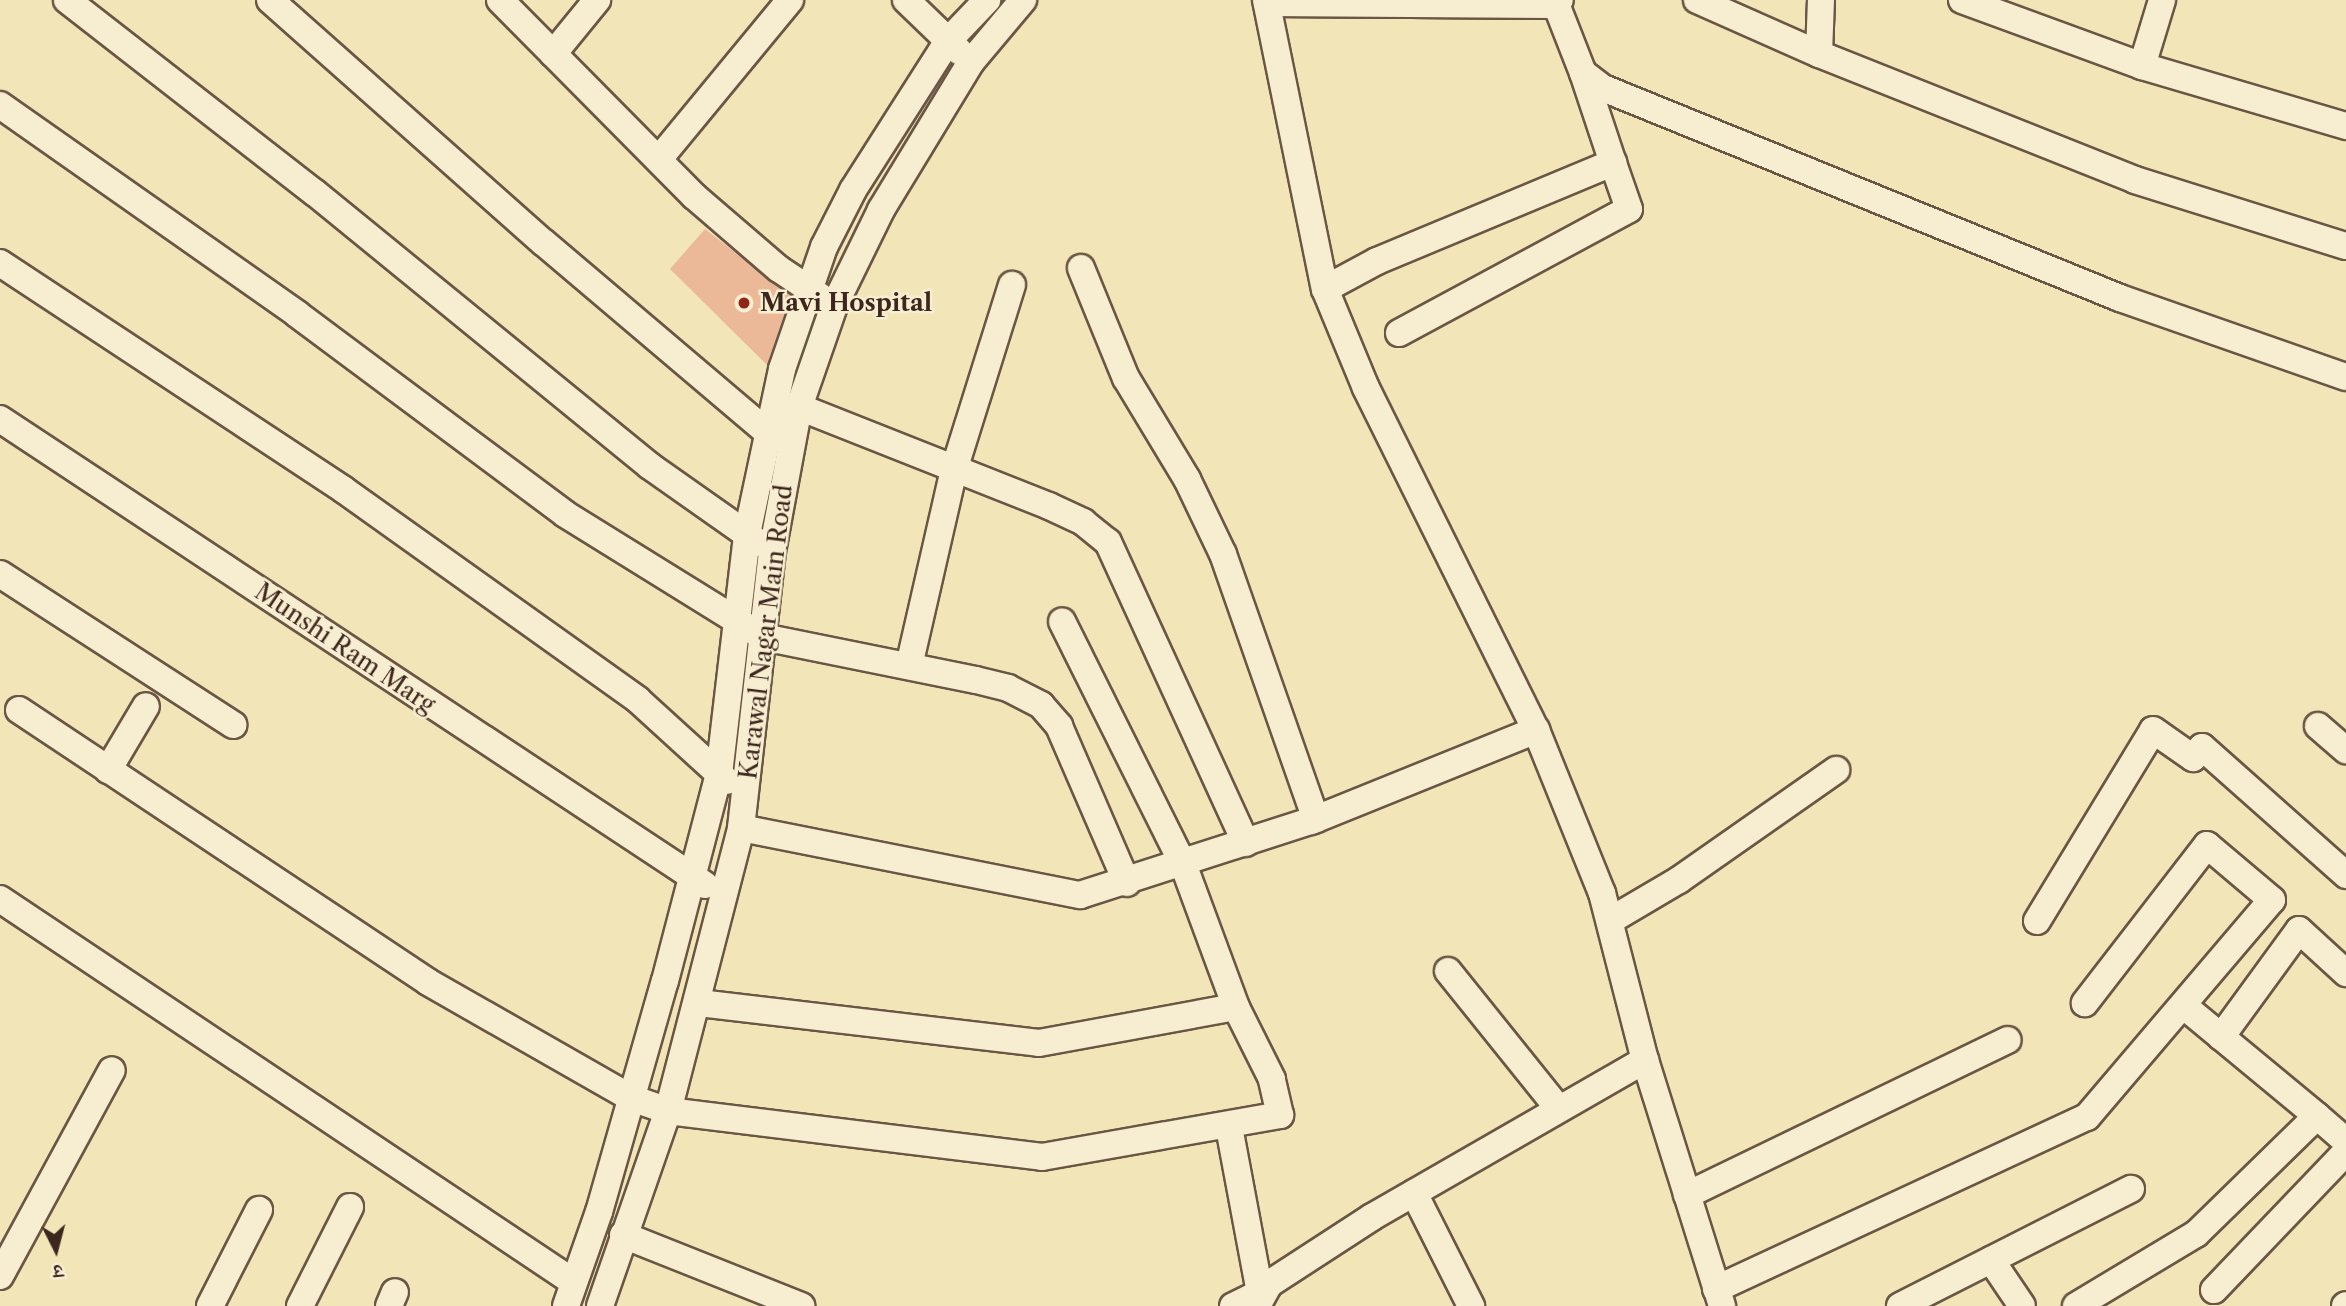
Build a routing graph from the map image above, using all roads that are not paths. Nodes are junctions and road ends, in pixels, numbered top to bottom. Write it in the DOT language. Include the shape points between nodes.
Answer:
graph roads {
  1 [pos="67,0"];
  2 [pos="270,0"];
  3 [pos="500,0"];
  4 [pos="597,0"];
  5 [pos="789,0"];
  6 [pos="906,0"];
  7 [pos="987,0"];
  8 [pos="1023,0"];
  9 [pos="1697,0"];
  10 [pos="1821,0"];
  11 [pos="1962,0"];
  12 [pos="2162,0"];
  13 [pos="1267,1"];
  14 [pos="1480,2"];
  15 [pos="1558,2"];
  16 [pos="948,41"];
  17 [pos="553,54"];
  18 [pos="1819,54"];
  19 [pos="971,62"];
  20 [pos="2141,66"];
  21 [pos="1583,73"];
  22 [pos="0,106"];
  23 [pos="2346,126"];
  24 [pos="659,159"];
  25 [pos="1613,163"];
  26 [pos="2346,246"];
  27 [pos="0,263"];
  28 [pos="1081,268"];
  29 [pos="1012,285"];
  30 [pos="809,289"];
  31 [pos="1325,289"];
  32 [pos="834,306"];
  33 [pos="1399,333"];
  34 [pos="2346,377"];
  35 [pos="799,407"];
  36 [pos="0,419"];
  37 [pos="766,431"];
  38 [pos="792,441"];
  39 [pos="954,470"];
  40 [pos="747,534"];
  41 [pos="772,552"];
  42 [pos="0,574"];
  43 [pos="1062,621"];
  44 [pos="739,622"];
  45 [pos="763,637"];
  46 [pos="909,666"];
  47 [pos="146,706"];
  48 [pos="19,710"];
  49 [pos="233,725"];
  50 [pos="2318,726"];
  51 [pos="1536,730"];
  52 [pos="2346,750"];
  53 [pos="107,770"];
  54 [pos="1836,770"];
  55 [pos="719,774"];
  56 [pos="745,797"];
  57 [pos="1316,819"];
  58 [pos="741,828"];
  59 [pos="1246,843"];
  60 [pos="1183,864"];
  61 [pos="2346,875"];
  62 [pos="691,876"];
  63 [pos="1127,883"];
  64 [pos="721,896"];
  65 [pos="0,899"];
  66 [pos="1611,920"];
  67 [pos="2037,921"];
  68 [pos="1448,971"];
  69 [pos="2346,973"];
  70 [pos="699,1003"];
  71 [pos="2085,1003"];
  72 [pos="2184,1006"];
  73 [pos="1236,1007"];
  74 [pos="2221,1037"];
  75 [pos="2007,1040"];
  76 [pos="1645,1059"];
  77 [pos="112,1070"];
  78 [pos="631,1098"];
  79 [pos="1558,1108"];
  80 [pos="668,1111"];
  81 [pos="2317,1116"];
  82 [pos="1229,1127"];
  83 [pos="2346,1141"];
  84 [pos="2346,1152"];
  85 [pos="2131,1189"];
  86 [pos="1414,1194"];
  87 [pos="1687,1195"];
  88 [pos="350,1207"];
  89 [pos="259,1209"];
  90 [pos="623,1235"];
  91 [pos="1991,1260"];
  92 [pos="0,1276"];
  93 [pos="2214,1290"];
  94 [pos="569,1293"];
  95 [pos="1719,1297"];
  96 [pos="1259,1299"];
  97 [pos="210,1306"];
  98 [pos="300,1306"];
  99 [pos="600,1306"];
  100 [pos="801,1306"];
  101 [pos="1233,1306"];
  102 [pos="1471,1306"];
  103 [pos="1900,1306"];
  104 [pos="2022,1306"];
  105 [pos="2076,1306"];
  1 -- 40 [label="street" via="314,192 650,466"];
  2 -- 37 [label="street" via="543,243"];
  3 -- 17 [label="street"];
  4 -- 17 [label="street"];
  5 -- 24 [label="street"];
  6 -- 16 [label="street"];
  7 -- 16 [label="street, Karawal Nagar Main Road"];
  8 -- 19 [label="street, Karawal Nagar Main Road"];
  9 -- 18 [label="street"];
  10 -- 18 [label="street"];
  11 -- 20 [label="street"];
  12 -- 20 [label="street"];
  13 -- 14 [label="street"];
  13 -- 31 [label="street"];
  14 -- 15 [label="street"];
  15 -- 21 [label="street"];
  16 -- 19 [label="street"];
  16 -- 30 [label="street, Karawal Nagar Main Road" via="853,190"];
  17 -- 24 [label="street"];
  18 -- 26 [label="street" via="2135,180"];
  19 -- 32 [label="street, Karawal Nagar Main Road" via="881,210"];
  20 -- 23 [label="street"];
  21 -- 25 [label="street"];
  21 -- 34 [label="street" via="1603,88 2120,298"];
  22 -- 44 [label="street" via="297,314 565,514"];
  24 -- 30 [label="street" via="738,236"];
  25 -- 31 [label="street" via="1377,261"];
  25 -- 33 [label="street" via="1629,209"];
  27 -- 55 [label="street" via="388,521 638,700"];
  28 -- 57 [label="street" via="1126,378 1188,480 1223,554"];
  29 -- 39 [label="street"];
  30 -- 32 [label="street"];
  30 -- 37 [label="street, Karawal Nagar Main Road"];
  31 -- 51 [label="street" via="1366,388"];
  32 -- 35 [label="street, Karawal Nagar Main Road"];
  35 -- 38 [label="street, Karawal Nagar Main Road"];
  35 -- 39 [label="street"];
  36 -- 62 [label="street, Munshi Ram Marg"];
  37 -- 38 [label="street"];
  37 -- 40 [label="street, Karawal Nagar Main Road"];
  38 -- 41 [label="street, Karawal Nagar Main Road"];
  39 -- 46 [label="street"];
  39 -- 59 [label="street" via="1060,511 1108,541"];
  40 -- 41 [label="street"];
  40 -- 44 [label="street, Karawal Nagar Main Road"];
  41 -- 45 [label="street, Karawal Nagar Main Road"];
  42 -- 49 [label="street"];
  43 -- 60 [label="street"];
  44 -- 45 [label="street"];
  44 -- 55 [label="street, Karawal Nagar Main Road"];
  45 -- 46 [label="street"];
  45 -- 56 [label="street, Karawal Nagar Main Road"];
  46 -- 63 [label="street" via="1008,688 1041,705 1059,726"];
  47 -- 53 [label="street"];
  48 -- 53 [label="street"];
  50 -- 52 [label="street"];
  51 -- 57 [label="street"];
  51 -- 66 [label="street"];
  53 -- 78 [label="street" via="428,982"];
  54 -- 66 [label="street" via="1679,880"];
  55 -- 56 [label="street"];
  55 -- 62 [label="street, Karawal Nagar Main Road"];
  56 -- 58 [label="street, Karawal Nagar Main Road"];
  57 -- 59 [label="street"];
  58 -- 63 [label="street" via="1054,894 1080,895"];
  58 -- 64 [label="street, Karawal Nagar Main Road"];
  59 -- 60 [label="street"];
  60 -- 63 [label="street"];
  60 -- 73 [label="street"];
  61 -- 67 [label="street" via="2202,747 2193,758 2153,730"];
  62 -- 64 [label="street, Munshi Ram Marg"];
  62 -- 78 [label="street, Karawal Nagar Main Road"];
  64 -- 70 [label="street, Karawal Nagar Main Road"];
  65 -- 94 [label="street"];
  66 -- 76 [label="street"];
  68 -- 79 [label="street"];
  69 -- 74 [label="street" via="2299,930"];
  70 -- 73 [label="street" via="1039,1043"];
  70 -- 80 [label="street, Karawal Nagar Main Road"];
  71 -- 72 [label="street" via="2207,845 2272,900"];
  72 -- 74 [label="street"];
  72 -- 95 [label="street" via="2087,1117"];
  73 -- 82 [label="street" via="1272,1079 1280,1115"];
  74 -- 81 [label="street"];
  75 -- 87 [label="street"];
  76 -- 79 [label="street"];
  76 -- 87 [label="street"];
  77 -- 92 [label="street"];
  78 -- 80 [label="street"];
  78 -- 94 [label="street, Karawal Nagar Main Road" via="599,1212"];
  79 -- 86 [label="street"];
  80 -- 82 [label="street" via="1042,1157"];
  80 -- 90 [label="street, Karawal Nagar Main Road"];
  81 -- 83 [label="street"];
  81 -- 105 [label="street" via="2196,1234"];
  82 -- 96 [label="street"];
  84 -- 93 [label="street"];
  85 -- 91 [label="street"];
  86 -- 96 [label="street"];
  86 -- 102 [label="street"];
  87 -- 95 [label="street"];
  88 -- 98 [label="street"];
  89 -- 97 [label="street"];
  90 -- 99 [label="street, Karawal Nagar Main Road"];
  90 -- 100 [label="street"];
  91 -- 103 [label="street"];
  91 -- 104 [label="street"];
  96 -- 101 [label="street"];
}
